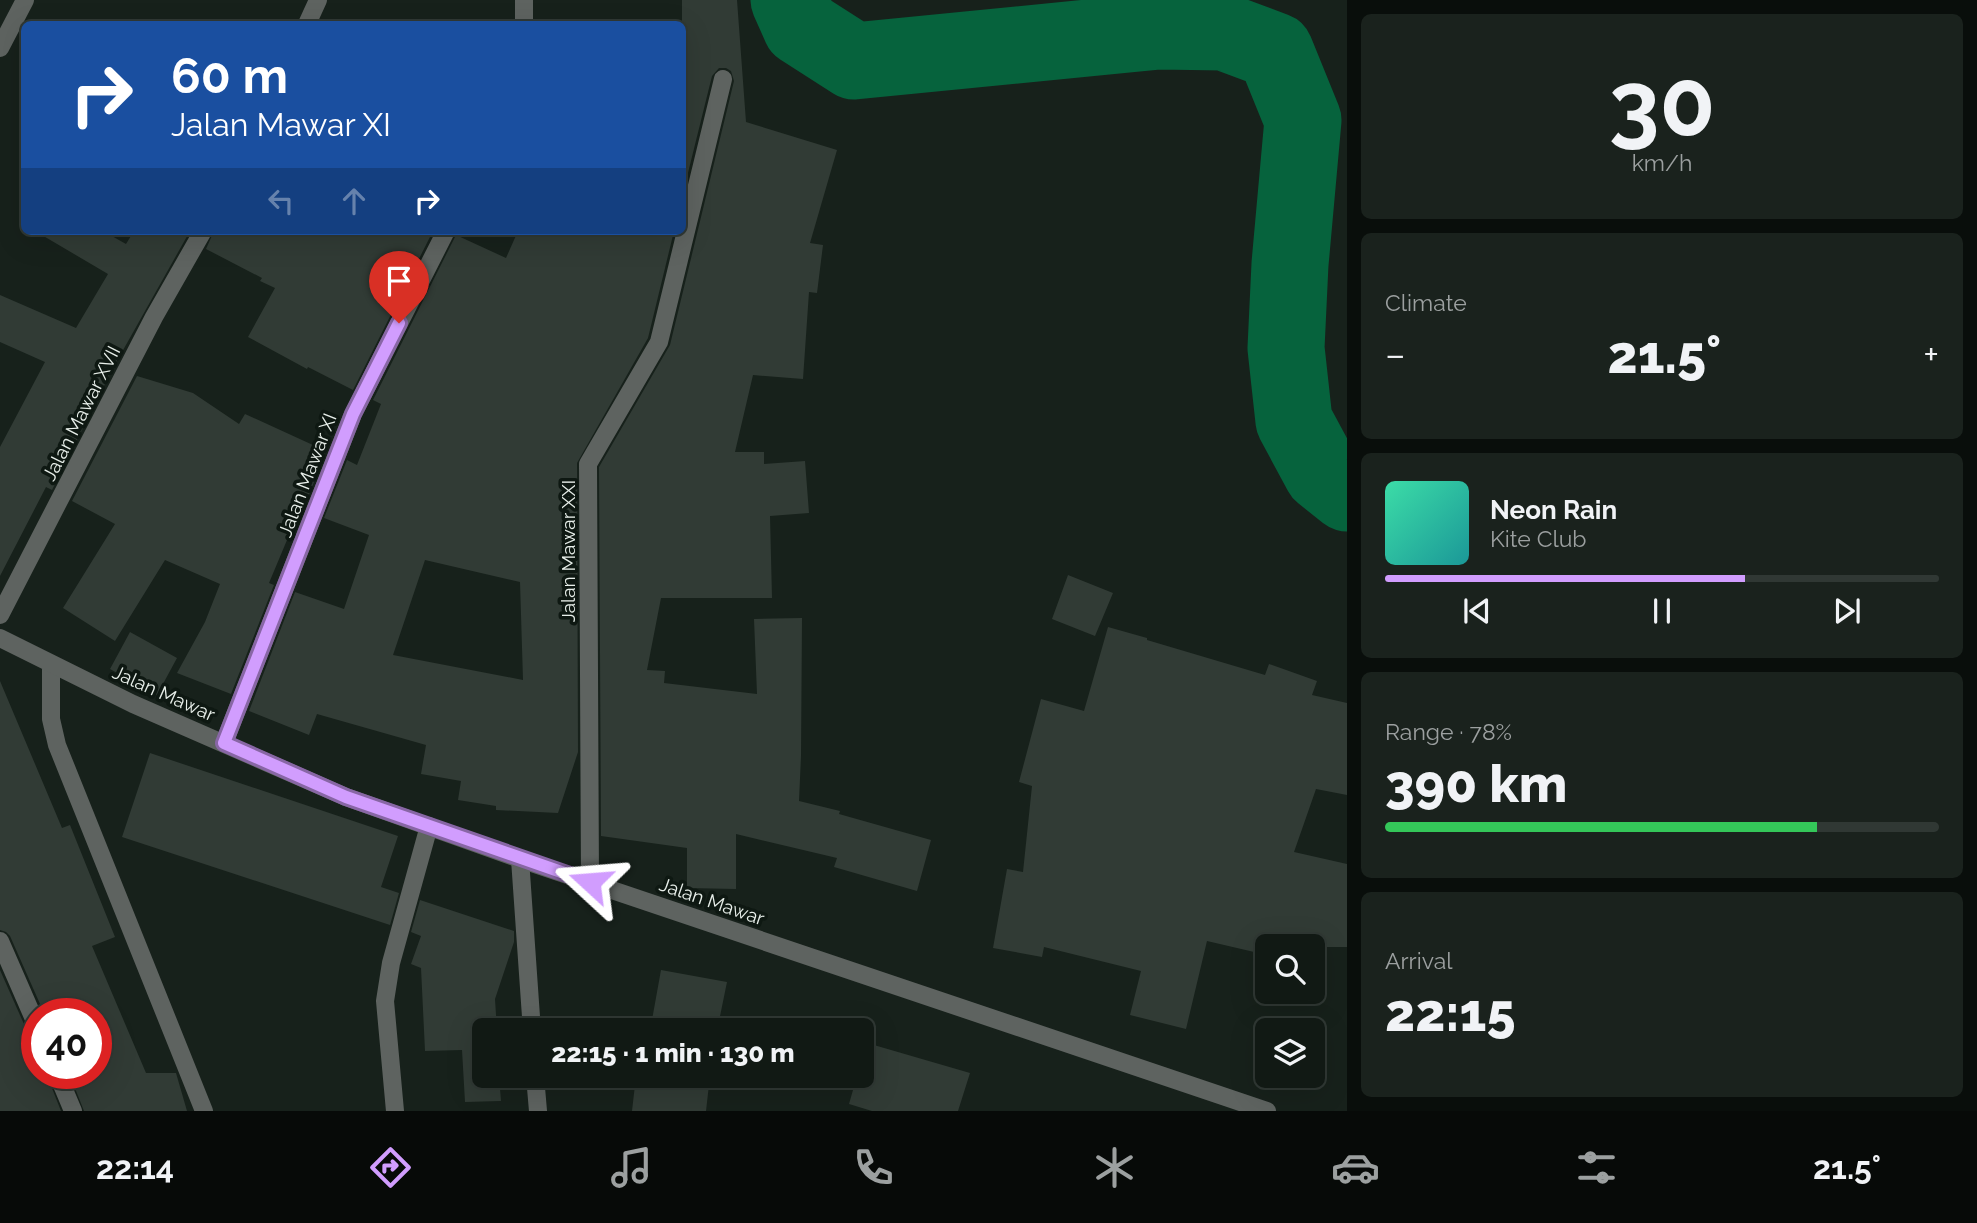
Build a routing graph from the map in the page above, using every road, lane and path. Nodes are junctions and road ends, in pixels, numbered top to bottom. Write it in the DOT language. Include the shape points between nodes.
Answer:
graph roads {
  1 [pos="25,0"];
  2 [pos="318,0"];
  3 [pos="524,0"];
  4 [pos="308,21"];
  5 [pos="524,21"];
  6 [pos="0,48"];
  7 [pos="723,79"];
  8 [pos="686,231"];
  9 [pos="201,235"];
  10 [pos="444,235"];
  11 [pos="685,235"];
  12 [pos="0,615"];
  13 [pos="0,638"];
  14 [pos="51,664"];
  15 [pos="224,743"];
  16 [pos="429,826"];
  17 [pos="520,859"];
  18 [pos="590,882"];
  19 [pos="0,941"];
  20 [pos="25,998"];
  21 [pos="531,1018"];
  22 [pos="536,1088"];
  23 [pos="64,1089"];
  24 [pos="73,1111"];
  25 [pos="204,1111"];
  26 [pos="395,1111"];
  27 [pos="538,1111"];
  28 [pos="1267,1111"];
  1 -- 6 [label="street"];
  2 -- 4 [label="street"];
  3 -- 5 [label="street"];
  7 -- 8 [label="street, Jalan Mawar XXI"];
  9 -- 12 [label="street, Jalan Mawar XVII"];
  10 -- 15 [label="street, Jalan Mawar XI" via="353,414"];
  11 -- 18 [label="street, Jalan Mawar XXI" via="659,342 588,464"];
  13 -- 14 [label="street, Jalan Mawar"];
  14 -- 15 [label="street, Jalan Mawar"];
  14 -- 25 [label="street" via="51,719 57,746"];
  15 -- 16 [label="street, Jalan Mawar" via="346,797"];
  16 -- 17 [label="street, Jalan Mawar"];
  16 -- 26 [label="street" via="391,962 385,1001"];
  17 -- 18 [label="street, Jalan Mawar"];
  17 -- 21 [label="street"];
  18 -- 28 [label="street, Jalan Mawar"];
  19 -- 20 [label="street"];
  22 -- 27 [label="street"];
  23 -- 24 [label="street"];
}
